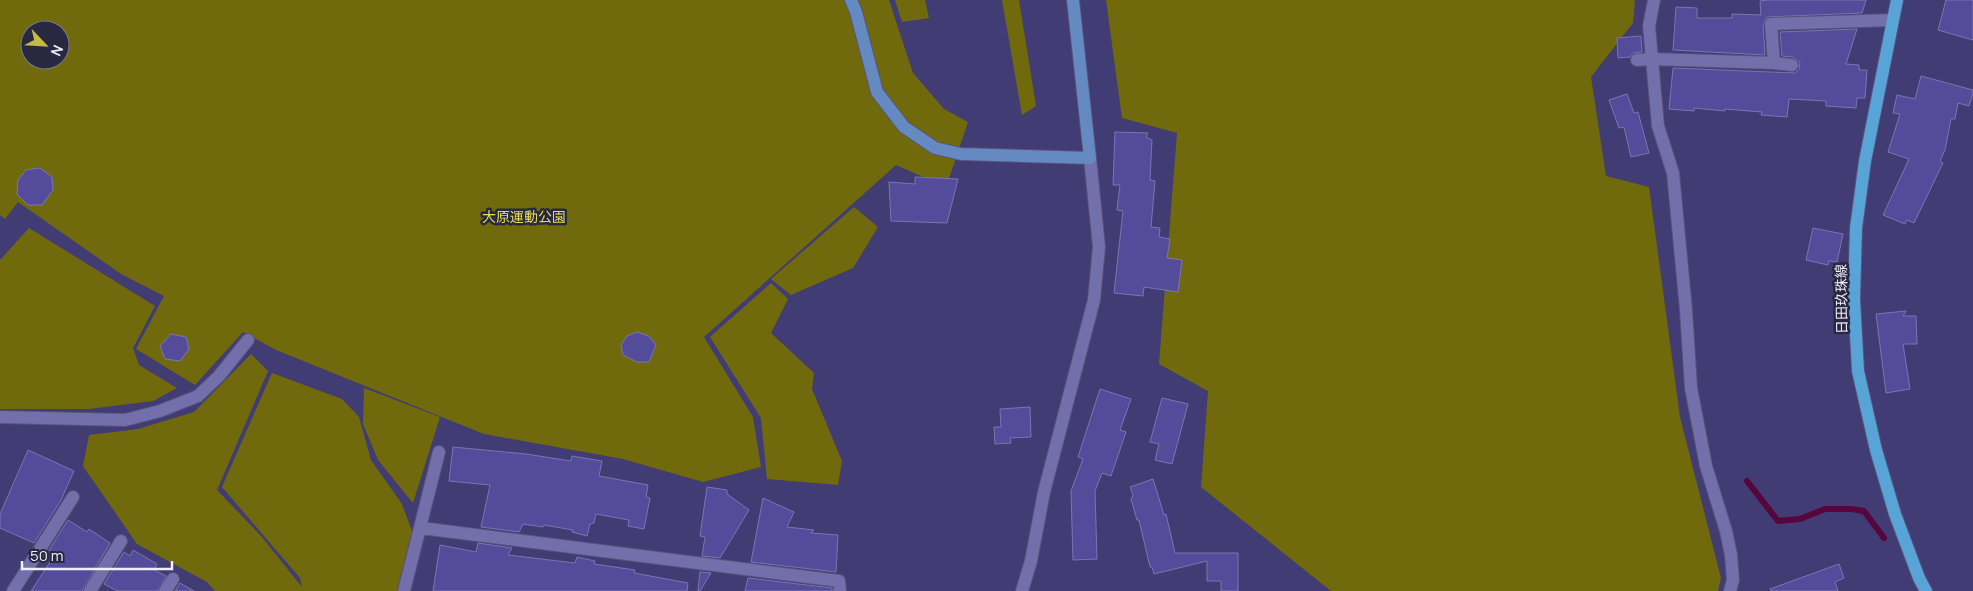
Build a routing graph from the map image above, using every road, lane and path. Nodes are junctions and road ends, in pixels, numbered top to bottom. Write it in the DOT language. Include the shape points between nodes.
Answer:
graph roads {
  1 [pos="851,0"];
  2 [pos="1073,0"];
  3 [pos="1654,0"];
  4 [pos="1896,0"];
  5 [pos="1893,20"];
  6 [pos="1652,59"];
  7 [pos="1637,60"];
  8 [pos="1774,63"];
  9 [pos="1792,65"];
  10 [pos="1090,158"];
  11 [pos="248,340"];
  12 [pos="0,417"];
  13 [pos="440,452"];
  14 [pos="73,497"];
  15 [pos="421,528"];
  16 [pos="121,541"];
  17 [pos="173,579"];
  18 [pos="13,591"];
  19 [pos="90,591"];
  20 [pos="165,591"];
  21 [pos="404,591"];
  22 [pos="840,591"];
  23 [pos="1022,591"];
  24 [pos="1730,591"];
  25 [pos="1926,591"];
  1 -- 10 [label="street" via="877,92 904,127 935,148 960,154"];
  2 -- 10 [label="street"];
  3 -- 6 [label="street" via="1649,26"];
  4 -- 5 [label="main road, 日田玖珠線"];
  5 -- 8 [label="street" via="1771,24"];
  5 -- 25 [label="main road, 日田玖珠線" via="1865,160 1856,228 1854,300 1858,371 1895,514 1918,578"];
  6 -- 7 [label="street"];
  6 -- 8 [label="street"];
  6 -- 24 [label="street" via="1658,126 1673,173 1691,388 1706,466 1726,531 1734,580"];
  8 -- 9 [label="street"];
  10 -- 23 [label="street" via="1099,247 1094,300"];
  11 -- 12 [label="street" via="198,396 160,411 125,420"];
  13 -- 15 [label="street"];
  14 -- 18 [label="street"];
  15 -- 21 [label="street"];
  15 -- 22 [label="street" via="839,581"];
  16 -- 19 [label="street"];
  17 -- 20 [label="street"];
}
